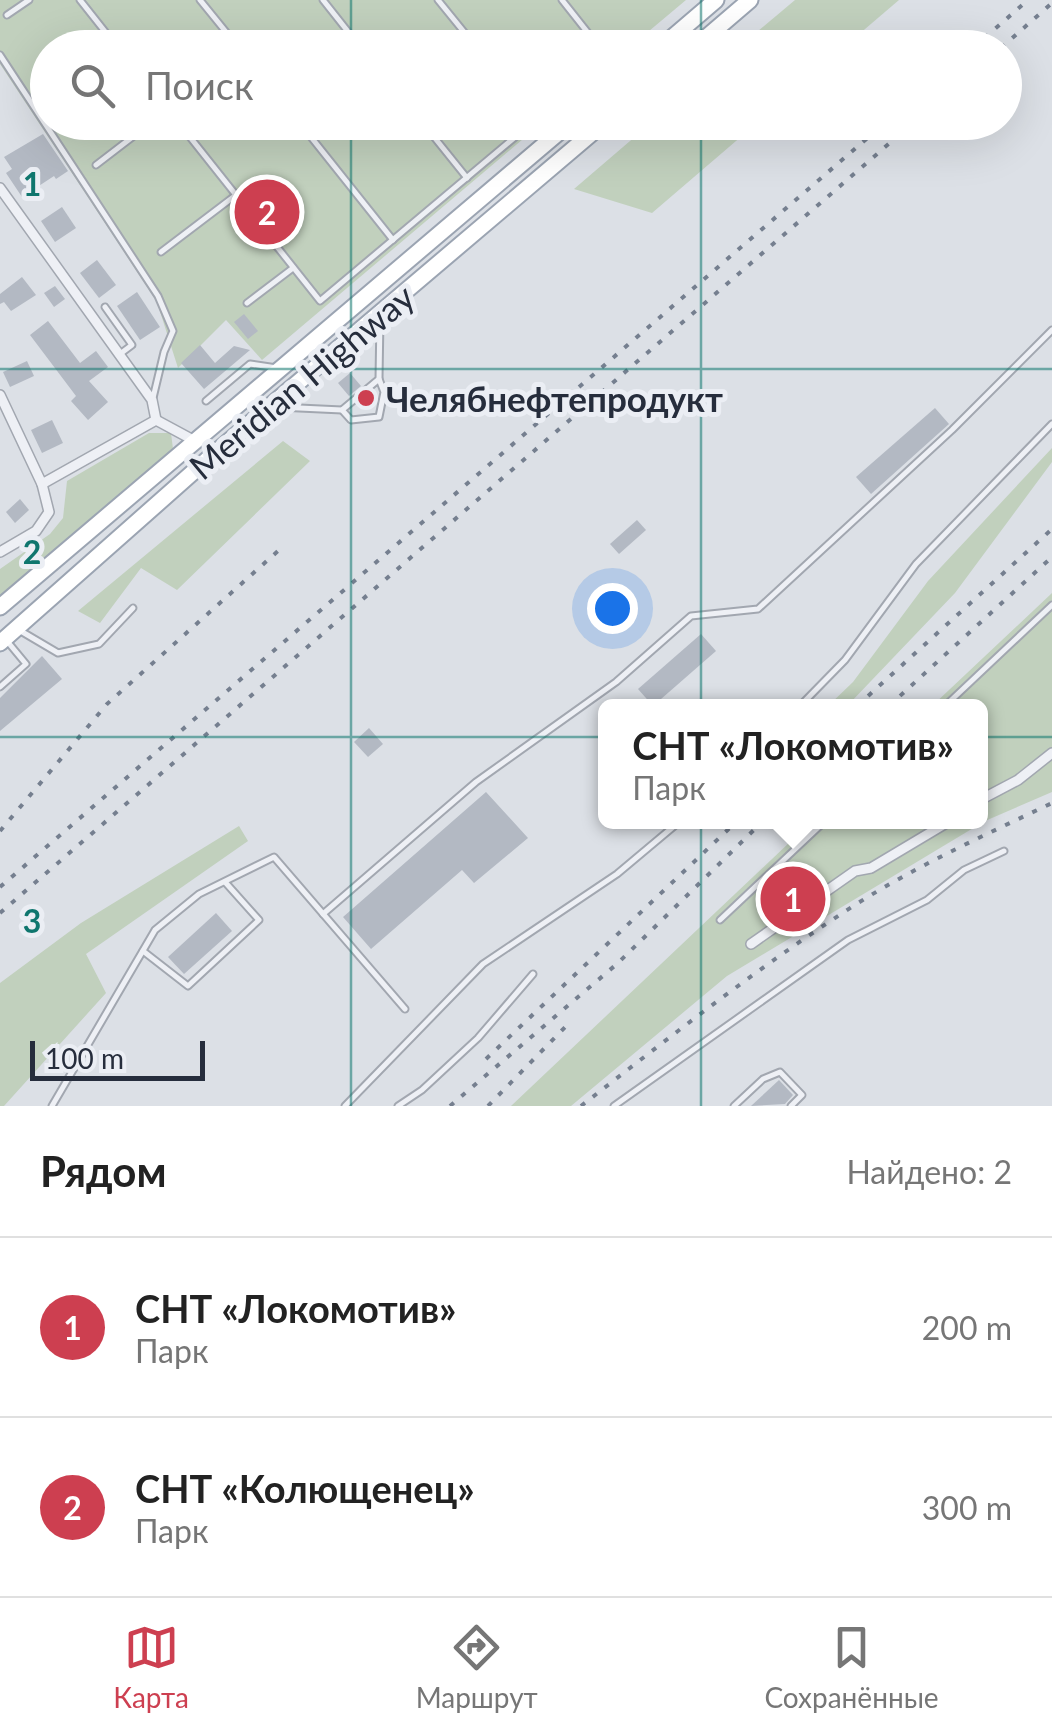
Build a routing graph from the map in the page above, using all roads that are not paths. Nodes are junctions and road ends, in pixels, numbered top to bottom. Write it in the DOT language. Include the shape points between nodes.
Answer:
graph roads {
  1 [pos="28,0"];
  2 [pos="80,0"];
  3 [pos="200,0"];
  4 [pos="323,0"];
  5 [pos="438,0"];
  6 [pos="562,0"];
  7 [pos="716,0"];
  8 [pos="750,0"];
  9 [pos="7,15"];
  10 [pos="102,30"];
  11 [pos="224,30"];
  12 [pos="347,30"];
  13 [pos="462,30"];
  14 [pos="586,30"];
  15 [pos="681,30"];
  16 [pos="715,30"];
  17 [pos="0,55"];
  18 [pos="30,101"];
  19 [pos="56,140"];
  20 [pos="129,140"];
  21 [pos="192,140"];
  22 [pos="313,140"];
  23 [pos="436,140"];
  24 [pos="512,140"];
  25 [pos="549,140"];
  26 [pos="584,140"];
  27 [pos="96,165"];
  28 [pos="467,178"];
  29 [pos="0,188"];
  30 [pos="236,195"];
  31 [pos="393,240"];
  32 [pos="161,252"];
  33 [pos="293,268"];
  34 [pos="247,304"];
  35 [pos="106,307"];
  36 [pos="380,313"];
  37 [pos="1052,330"];
  38 [pos="120,354"];
  39 [pos="280,369"];
  40 [pos="379,379"];
  41 [pos="0,395"];
  42 [pos="152,400"];
  43 [pos="206,400"];
  44 [pos="270,407"];
  45 [pos="342,410"];
  46 [pos="156,420"];
  47 [pos="12,421"];
  48 [pos="1052,424"];
  49 [pos="0,427"];
  50 [pos="194,441"];
  51 [pos="209,458"];
  52 [pos="42,484"];
  53 [pos="0,552"];
  54 [pos="1052,605"];
  55 [pos="0,607"];
  56 [pos="133,608"];
  57 [pos="7,637"];
  58 [pos="0,687"];
  59 [pos="807,699"];
  60 [pos="952,699"];
  61 [pos="1052,753"];
  62 [pos="988,796"];
  63 [pos="671,829"];
  64 [pos="817,829"];
  65 [pos="936,829"];
  66 [pos="1004,852"];
  67 [pos="224,882"];
  68 [pos="323,914"];
  69 [pos="720,920"];
  70 [pos="751,944"];
  71 [pos="143,951"];
  72 [pos="532,974"];
  73 [pos="405,1009"];
  74 [pos="52,1106"];
  75 [pos="345,1106"];
  76 [pos="398,1106"];
  77 [pos="614,1106"];
  78 [pos="734,1106"];
  79 [pos="791,1106"];
  1 -- 9 [label="lane"];
  2 -- 10 [label="lane"];
  3 -- 11 [label="lane"];
  4 -- 12 [label="lane"];
  5 -- 13 [label="lane"];
  6 -- 14 [label="lane"];
  7 -- 15 [label="main road"];
  8 -- 16 [label="main road"];
  17 -- 18 [label="lane"];
  19 -- 42 [label="lane" via="174,331"];
  20 -- 27 [label="lane"];
  21 -- 30 [label="lane"];
  22 -- 31 [label="lane"];
  23 -- 28 [label="lane"];
  24 -- 28 [label="lane"];
  25 -- 39 [label="main road, Meridian Highway"];
  26 -- 36 [label="main road, Meridian Highway"];
  28 -- 31 [label="lane"];
  29 -- 38 [label="street"];
  30 -- 32 [label="lane"];
  30 -- 33 [label="lane"];
  31 -- 33 [label="lane" via="320,301"];
  33 -- 34 [label="lane"];
  35 -- 38 [label="lane" via="132,346"];
  36 -- 40 [label="lane"];
  36 -- 44 [label="main road, Meridian Highway"];
  37 -- 68 [label="lane" via="758,609 691,616 616,682 476,782"];
  38 -- 42 [label="street"];
  39 -- 43 [label="lane" via="250,364"];
  39 -- 50 [label="main road, Meridian Highway"];
  40 -- 45 [label="lane"];
  40 -- 45 [label="lane" via="379,416 351,420"];
  41 -- 47 [label="street"];
  42 -- 46 [label="street"];
  44 -- 45 [label="lane"];
  44 -- 51 [label="main road, Meridian Highway"];
  46 -- 50 [label="street"];
  46 -- 52 [label="street"];
  47 -- 49 [label="street"];
  47 -- 52 [label="street"];
  48 -- 59 [label="lane" via="916,564 845,660"];
  50 -- 51 [label="main road"];
  50 -- 55 [label="main road, Meridian Highway"];
  51 -- 57 [label="main road, Meridian Highway"];
  52 -- 53 [label="street" via="45,521"];
  54 -- 60 [label="lane"];
  56 -- 57 [label="lane" via="99,644 58,653"];
  57 -- 58 [label="lane" via="26,664"];
  61 -- 62 [label="street"];
  63 -- 75 [label="lane" via="617,874 484,964"];
  64 -- 69 [label="lane"];
  65 -- 70 [label="street" via="872,868 855,871"];
  66 -- 77 [label="lane" via="848,940"];
  67 -- 68 [label="lane" via="274,857"];
  67 -- 71 [label="lane" via="155,930"];
  67 -- 71 [label="lane" via="259,920 188,986"];
  68 -- 73 [label="lane"];
  71 -- 74 [label="lane"];
  72 -- 76 [label="lane" via="478,1038"];
  78 -- 79 [label="lane" via="780,1072 802,1095"];
}
